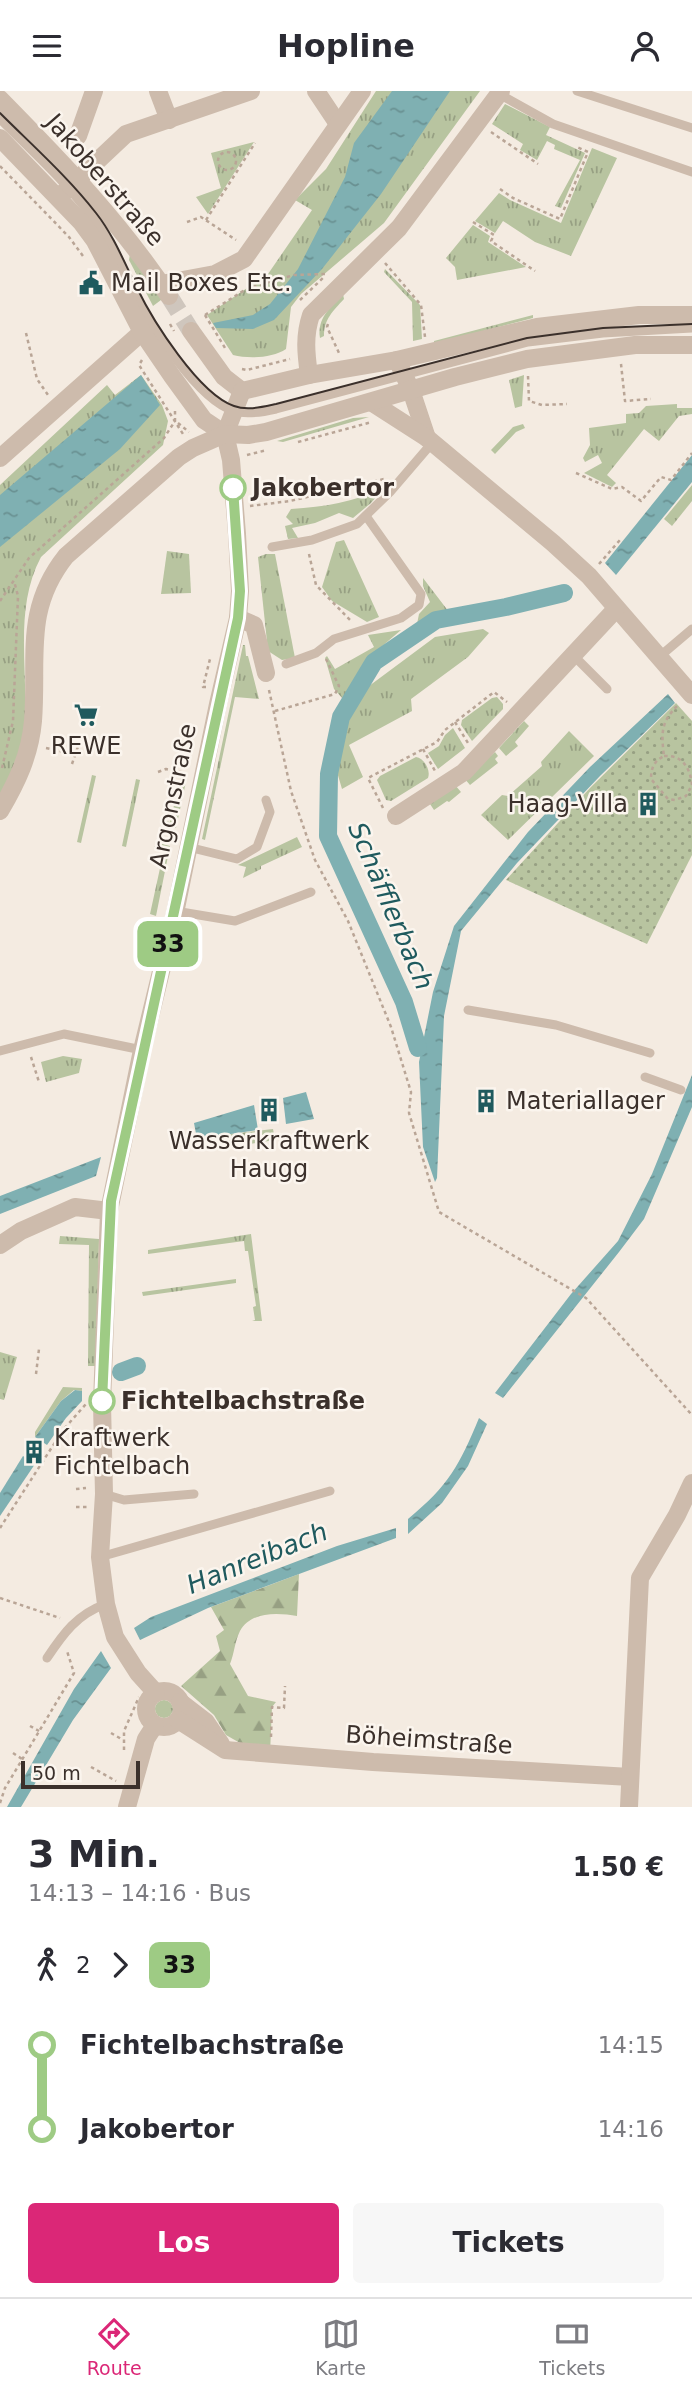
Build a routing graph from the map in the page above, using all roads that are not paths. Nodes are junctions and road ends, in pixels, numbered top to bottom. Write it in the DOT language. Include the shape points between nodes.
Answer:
graph roads {
  1 [pos="93,91"];
  2 [pos="158,91"];
  3 [pos="251,91"];
  4 [pos="316,91"];
  5 [pos="362,91"];
  6 [pos="577,91"];
  7 [pos="500,92"];
  8 [pos="0,99"];
  9 [pos="0,119"];
  10 [pos="169,120"];
  11 [pos="338,124"];
  12 [pos="692,128"];
  13 [pos="0,138"];
  14 [pos="59,159"];
  15 [pos="692,172"];
  16 [pos="68,188"];
  17 [pos="692,315"];
  18 [pos="692,328"];
  19 [pos="191,331"];
  20 [pos="142,332"];
  21 [pos="692,345"];
  22 [pos="309,375"];
  23 [pos="404,375"];
  24 [pos="242,391"];
  25 [pos="371,403"];
  26 [pos="234,411"];
  27 [pos="225,434"];
  28 [pos="430,440"];
  29 [pos="0,458"];
  30 [pos="366,516"];
  31 [pos="272,547"];
  32 [pos="616,609"];
  33 [pos="238,618"];
  34 [pos="692,629"];
  35 [pos="573,655"];
  36 [pos="659,657"];
  37 [pos="286,664"];
  38 [pos="266,673"];
  39 [pos="607,689"];
  40 [pos="692,694"];
  41 [pos="266,800"];
  42 [pos="0,811"];
  43 [pos="391,814"];
  44 [pos="188,847"];
  45 [pos="311,892"];
  46 [pos="175,911"];
  47 [pos="468,1010"];
  48 [pos="142,1050"];
  49 [pos="0,1051"];
  50 [pos="650,1053"];
  51 [pos="645,1077"];
  52 [pos="681,1090"];
  53 [pos="109,1211"];
  54 [pos="0,1245"];
  55 [pos="692,1483"];
  56 [pos="97,1491"];
  57 [pos="330,1491"];
  58 [pos="194,1494"];
  59 [pos="684,1517"];
  60 [pos="100,1557"];
  61 [pos="106,1604"];
  62 [pos="47,1658"];
  63 [pos="152,1689"];
  64 [pos="179,1711"];
  65 [pos="155,1725"];
  66 [pos="630,1777"];
  67 [pos="127,1807"];
  68 [pos="629,1807"];
  1 -- 14 [label="street" via="75,141"];
  2 -- 10 [label="street"];
  3 -- 10 [label="street"];
  4 -- 11 [label="street"];
  5 -- 11 [label="street"];
  6 -- 12 [label="lane"];
  7 -- 15 [label="lane" via="553,124"];
  7 -- 22 [label="street" via="399,228 311,315 305,348"];
  8 -- 14 [label="street, Jakoberstraße"];
  9 -- 16 [label="lane"];
  10 -- 16 [label="street" via="126,134"];
  11 -- 16 [label="street, Jakoberstraße" via="244,259 165,290"];
  13 -- 16 [label="street, Jakoberstraße"];
  14 -- 16 [label="street, Jakoberstraße"];
  16 -- 20 [label="street, Jakoberstraße"];
  16 -- 26 [label="lane" via="103,231 134,293 183,368 215,402"];
  17 -- 23 [label="street" via="639,315 537,327"];
  18 -- 23 [label="lane" via="528,342"];
  19 -- 24 [label="street" via="224,377"];
  20 -- 27 [label="street, Jakoberstraße" via="204,420"];
  20 -- 29 [label="street"];
  21 -- 23 [label="street" via="619,347"];
  22 -- 23 [label="street"];
  22 -- 24 [label="street"];
  23 -- 25 [label="street"];
  23 -- 26 [label="lane" via="276,409"];
  23 -- 28 [label="street"];
  24 -- 26 [label="street"];
  25 -- 27 [label="street" via="266,432"];
  25 -- 28 [label="street"];
  26 -- 27 [label="street"];
  27 -- 33 [label="street, Argonstraße" via="235,507"];
  27 -- 42 [label="street" via="179,457 81,541 54,572 43,591 36,622 33,722 23,769"];
  28 -- 30 [label="lane"];
  28 -- 32 [label="street" via="589,576"];
  30 -- 31 [label="lane" via="348,529"];
  30 -- 37 [label="lane" via="421,594 419,605 401,618 334,639 321,650"];
  32 -- 35 [label="street"];
  32 -- 36 [label="street"];
  33 -- 38 [label="street" via="254,625"];
  33 -- 44 [label="street, Argonstraße"];
  34 -- 36 [label="lane"];
  35 -- 39 [label="lane"];
  35 -- 43 [label="street" via="464,772"];
  36 -- 40 [label="street"];
  41 -- 44 [label="lane" via="270,812 257,847 237,859"];
  44 -- 46 [label="street, Argonstraße"];
  45 -- 46 [label="lane" via="235,921"];
  46 -- 48 [label="street, Argonstraße"];
  47 -- 50 [label="lane" via="556,1025"];
  48 -- 49 [label="lane" via="64,1034"];
  48 -- 53 [label="street, Argonstraße"];
  51 -- 52 [label="lane"];
  53 -- 54 [label="street" via="75,1207"];
  53 -- 56 [label="street"];
  55 -- 59 [label="street"];
  56 -- 58 [label="lane" via="124,1500"];
  56 -- 60 [label="street"];
  57 -- 60 [label="lane"];
  59 -- 66 [label="street" via="640,1579"];
  60 -- 61 [label="street"];
  61 -- 62 [label="lane" via="75,1621"];
  61 -- 63 [label="street" via="115,1637"];
  63 -- 64 [label="street, Böheimstraße" via="173,1693"];
  63 -- 65 [label="street" via="146,1706 147,1717"];
  64 -- 65 [label="street" via="167,1727"];
  64 -- 66 [label="street, Böheimstraße" via="206,1722 225,1750"];
  65 -- 67 [label="street" via="146,1739"];
  66 -- 68 [label="street"];
}
